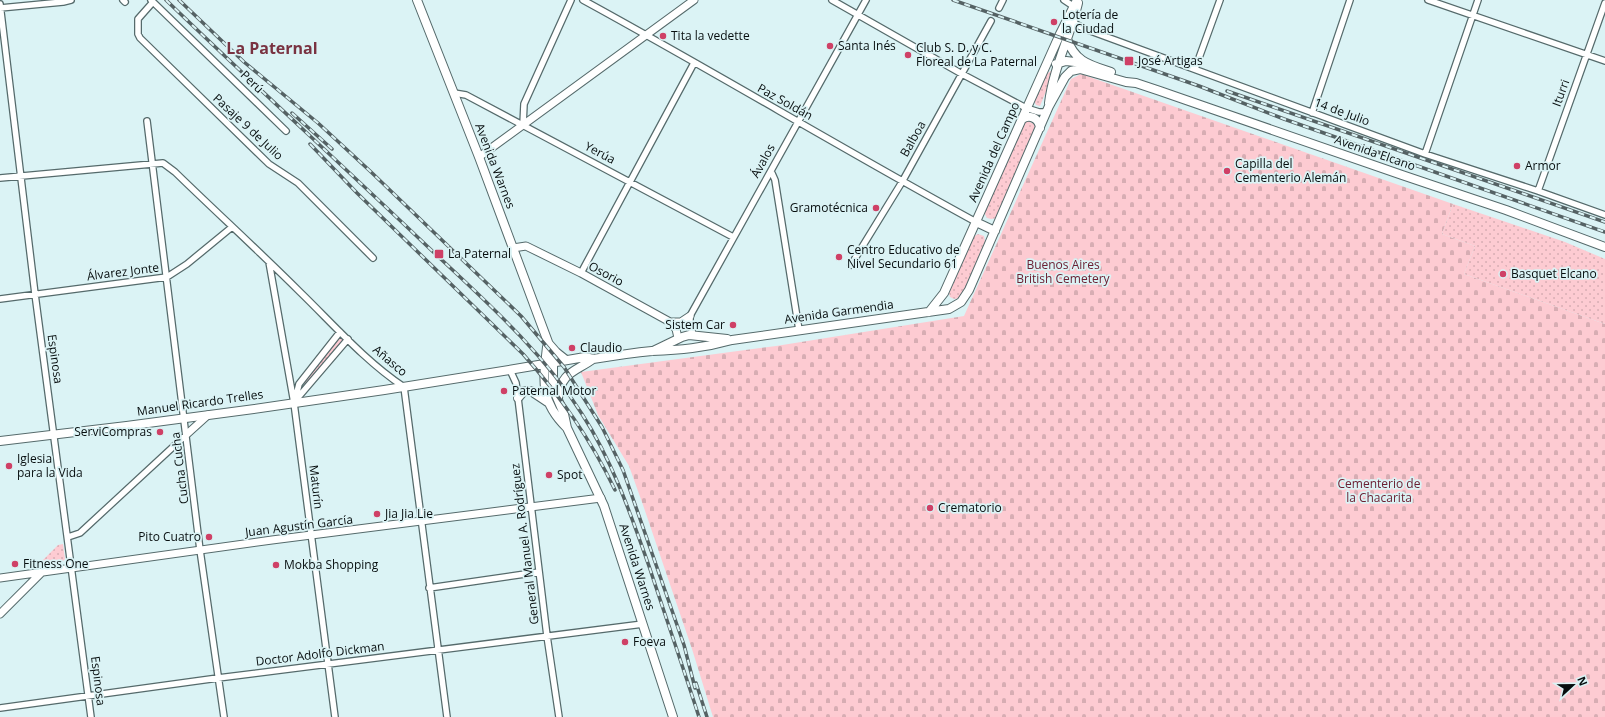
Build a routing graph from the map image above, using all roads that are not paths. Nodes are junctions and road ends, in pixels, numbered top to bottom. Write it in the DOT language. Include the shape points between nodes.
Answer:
graph roads {
  1 [pos="71,0"];
  2 [pos="417,0"];
  3 [pos="571,0"];
  4 [pos="583,0"];
  5 [pos="694,0"];
  6 [pos="832,0"];
  7 [pos="866,0"];
  8 [pos="1003,0"];
  9 [pos="1064,0"];
  10 [pos="1220,0"];
  11 [pos="1350,0"];
  12 [pos="1428,0"];
  13 [pos="1478,0"];
  14 [pos="152,1"];
  15 [pos="1076,2"];
  16 [pos="1605,3"];
  17 [pos="0,4"];
  18 [pos="0,8"];
  19 [pos="999,8"];
  20 [pos="858,15"];
  21 [pos="1472,16"];
  22 [pos="991,21"];
  23 [pos="1074,23"];
  24 [pos="646,34"];
  25 [pos="1066,39"];
  26 [pos="1587,54"];
  27 [pos="1605,61"];
  28 [pos="1060,62"];
  29 [pos="694,63"];
  30 [pos="1082,66"];
  31 [pos="1045,69"];
  32 [pos="1195,69"];
  33 [pos="962,74"];
  34 [pos="454,93"];
  35 [pos="1026,108"];
  36 [pos="1048,109"];
  37 [pos="1312,113"];
  38 [pos="1022,119"];
  39 [pos="147,121"];
  40 [pos="797,121"];
  41 [pos="522,125"];
  42 [pos="1040,128"];
  43 [pos="286,131"];
  44 [pos="1425,154"];
  45 [pos="479,157"];
  46 [pos="152,163"];
  47 [pos="770,171"];
  48 [pos="21,176"];
  49 [pos="0,178"];
  50 [pos="630,182"];
  51 [pos="902,182"];
  52 [pos="1538,191"];
  53 [pos="1605,215"];
  54 [pos="976,222"];
  55 [pos="232,227"];
  56 [pos="995,231"];
  57 [pos="733,238"];
  58 [pos="1605,247"];
  59 [pos="513,248"];
  60 [pos="373,258"];
  61 [pos="269,262"];
  62 [pos="851,265"];
  63 [pos="581,273"];
  64 [pos="167,277"];
  65 [pos="35,294"];
  66 [pos="0,299"];
  67 [pos="929,312"];
  68 [pos="690,316"];
  69 [pos="670,322"];
  70 [pos="799,330"];
  71 [pos="340,332"];
  72 [pos="693,335"];
  73 [pos="678,338"];
  74 [pos="348,339"];
  75 [pos="732,340"];
  76 [pos="548,342"];
  77 [pos="694,348"];
  78 [pos="685,349"];
  79 [pos="652,351"];
  80 [pos="593,359"];
  81 [pos="566,360"];
  82 [pos="549,363"];
  83 [pos="510,370"];
  84 [pos="404,387"];
  85 [pos="518,398"];
  86 [pos="558,399"];
  87 [pos="294,403"];
  88 [pos="549,403"];
  89 [pos="208,415"];
  90 [pos="185,418"];
  91 [pos="567,428"];
  92 [pos="187,434"];
  93 [pos="54,435"];
  94 [pos="0,441"];
  95 [pos="601,498"];
  96 [pos="532,507"];
  97 [pos="421,521"];
  98 [pos="311,535"];
  99 [pos="68,536"];
  100 [pos="200,550"];
  101 [pos="72,568"];
  102 [pos="41,572"];
  103 [pos="539,572"];
  104 [pos="0,578"];
  105 [pos="429,588"];
  106 [pos="0,614"];
  107 [pos="643,624"];
  108 [pos="547,636"];
  109 [pos="438,651"];
  110 [pos="328,664"];
  111 [pos="218,678"];
  112 [pos="88,695"];
  113 [pos="0,708"];
  114 [pos="91,717"];
  115 [pos="224,717"];
  116 [pos="335,717"];
  117 [pos="447,717"];
  118 [pos="559,717"];
  119 [pos="672,717"];
  1 -- 18 [label="street"];
  2 -- 34 [label="main road, Avenida Warnes"];
  3 -- 41 [label="street" via="524,104"];
  4 -- 24 [label="street, Paz Soldán"];
  5 -- 24 [label="street"];
  6 -- 20 [label="street"];
  7 -- 20 [label="street, Ávalos"];
  8 -- 19 [label="street"];
  9 -- 15 [label="street"];
  10 -- 32 [label="street"];
  11 -- 37 [label="street"];
  12 -- 21 [label="street"];
  13 -- 21 [label="street"];
  14 -- 43 [label="street, Perú"];
  14 -- 60 [label="street, Pasaje 9 de Julio" via="138,19 140,38 269,164 298,183"];
  15 -- 23 [label="main road"];
  15 -- 31 [label="main road, Avenida del Campo"];
  16 -- 26 [label="street, Iturri"];
  17 -- 18 [label="street, Espinosa"];
  18 -- 48 [label="street, Espinosa"];
  20 -- 33 [label="street"];
  20 -- 40 [label="street, Ávalos"];
  21 -- 26 [label="street"];
  21 -- 44 [label="street"];
  22 -- 33 [label="street, Balboa"];
  23 -- 25 [label="main road"];
  23 -- 32 [label="street, 14 de Julio"];
  24 -- 29 [label="street, Paz Soldán"];
  24 -- 41 [label="street"];
  25 -- 28 [label="main road"];
  25 -- 30 [label="main road"];
  26 -- 27 [label="street"];
  26 -- 52 [label="street, Iturri"];
  28 -- 30 [label="main road, Avenida Elcano" via="1073,61"];
  28 -- 31 [label="main road"];
  28 -- 36 [label="main road"];
  29 -- 40 [label="street, Paz Soldán"];
  29 -- 50 [label="street"];
  30 -- 36 [label="main road" via="1064,77"];
  30 -- 58 [label="main road, Avenida Elcano" via="1511,212"];
  31 -- 35 [label="main road, Avenida del Campo"];
  32 -- 37 [label="street, 14 de Julio"];
  33 -- 35 [label="street"];
  33 -- 51 [label="street, Balboa"];
  34 -- 41 [label="street, Yerúa" via="466,95"];
  34 -- 45 [label="main road, Avenida Warnes"];
  35 -- 36 [label="street" via="1039,112"];
  35 -- 38 [label="main road, Avenida del Campo"];
  36 -- 42 [label="main road"];
  37 -- 44 [label="street, 14 de Julio"];
  38 -- 42 [label="main road" via="1034,118"];
  38 -- 54 [label="main road, Avenida del Campo"];
  39 -- 46 [label="street, Cucha Cucha"];
  40 -- 47 [label="street, Ávalos"];
  40 -- 51 [label="street, Paz Soldán"];
  41 -- 45 [label="street"];
  41 -- 50 [label="street, Yerúa"];
  42 -- 56 [label="main road"];
  44 -- 52 [label="street, 14 de Julio"];
  45 -- 59 [label="main road, Avenida Warnes"];
  46 -- 48 [label="street"];
  46 -- 55 [label="street, Añasco" via="163,163 175,172"];
  46 -- 64 [label="street, Cucha Cucha"];
  47 -- 57 [label="street, Ávalos"];
  47 -- 70 [label="street" via="776,180"];
  48 -- 49 [label="street"];
  48 -- 65 [label="street, Espinosa"];
  50 -- 57 [label="street, Yerúa"];
  50 -- 63 [label="street"];
  51 -- 54 [label="street, Paz Soldán"];
  51 -- 62 [label="street, Balboa"];
  52 -- 53 [label="street, 14 de Julio"];
  54 -- 56 [label="main road"];
  54 -- 67 [label="main road, Avenida del Campo" via="944,293"];
  55 -- 61 [label="street, Añasco"];
  55 -- 64 [label="street, Álvarez Jonte"];
  56 -- 67 [label="main road, Avenida Garmendia" via="966,296 949,309"];
  57 -- 68 [label="street, Ávalos"];
  59 -- 63 [label="street, Osorio" via="526,246"];
  59 -- 76 [label="main road, Avenida Warnes"];
  61 -- 71 [label="street, Añasco"];
  61 -- 87 [label="street, Maturín"];
  63 -- 69 [label="street, Osorio"];
  64 -- 65 [label="street, Álvarez Jonte"];
  64 -- 90 [label="street, Cucha Cucha"];
  65 -- 66 [label="street, Álvarez Jonte"];
  65 -- 93 [label="street, Espinosa"];
  67 -- 70 [label="main road, Avenida Garmendia"];
  68 -- 69 [label="street" via="681,322"];
  68 -- 72 [label="street"];
  69 -- 73 [label="street" via="676,329"];
  70 -- 75 [label="main road, Avenida Garmendia"];
  71 -- 74 [label="street, Añasco"];
  71 -- 87 [label="street" via="299,384"];
  72 -- 73 [label="main road, Avenida Garmendia"];
  72 -- 75 [label="main road, Avenida Garmendia"];
  72 -- 77 [label="main road" via="697,341"];
  73 -- 78 [label="main road" via="680,345"];
  73 -- 79 [label="main road, Avenida Garmendia"];
  74 -- 84 [label="street, Añasco" via="387,376"];
  74 -- 87 [label="street"];
  75 -- 77 [label="main road, Avenida Garmendia"];
  76 -- 81 [label="main road"];
  76 -- 82 [label="main road, Avenida Warnes"];
  77 -- 78 [label="main road, Avenida Garmendia"];
  78 -- 79 [label="main road, Avenida Garmendia"];
  79 -- 80 [label="main road, Avenida Garmendia"];
  80 -- 81 [label="main road, Avenida Garmendia" via="584,357"];
  80 -- 86 [label="main road" via="566,376 560,384"];
  81 -- 82 [label="main road, Avenida Garmendia"];
  82 -- 83 [label="main road, Avenida Garmendia"];
  82 -- 86 [label="main road, Avenida Warnes"];
  82 -- 88 [label="main road, Avenida Warnes" via="544,385"];
  83 -- 84 [label="main road, Manuel Ricardo Trelles"];
  83 -- 85 [label="street, General Manuel A. Rodríguez" via="516,383"];
  84 -- 87 [label="main road, Manuel Ricardo Trelles"];
  84 -- 97 [label="street, Añasco"];
  85 -- 88 [label="main road" via="524,391 531,391"];
  85 -- 96 [label="street, General Manuel A. Rodríguez"];
  86 -- 91 [label="main road, Avenida Warnes"];
  87 -- 89 [label="main road, Manuel Ricardo Trelles"];
  87 -- 98 [label="street, Maturín"];
  88 -- 91 [label="main road, Avenida Warnes" via="556,418"];
  89 -- 90 [label="main road, Manuel Ricardo Trelles"];
  89 -- 92 [label="street"];
  90 -- 92 [label="street, Cucha Cucha"];
  90 -- 93 [label="main road, Manuel Ricardo Trelles"];
  91 -- 95 [label="main road, Avenida Warnes"];
  92 -- 99 [label="street" via="80,533"];
  92 -- 100 [label="street, Cucha Cucha"];
  93 -- 94 [label="main road, Manuel Ricardo Trelles"];
  93 -- 99 [label="street, Espinosa"];
  95 -- 96 [label="street, Juan Agustín García"];
  95 -- 107 [label="main road, Avenida Warnes"];
  96 -- 97 [label="street, Juan Agustín García"];
  96 -- 103 [label="street, General Manuel A. Rodríguez"];
  97 -- 98 [label="street, Juan Agustín García"];
  97 -- 105 [label="street, Añasco"];
  98 -- 100 [label="street, Juan Agustín García"];
  98 -- 110 [label="street, Maturín"];
  99 -- 101 [label="street, Espinosa"];
  100 -- 101 [label="street, Juan Agustín García"];
  100 -- 111 [label="street, Cucha Cucha"];
  101 -- 102 [label="street, Juan Agustín García"];
  101 -- 112 [label="street, Espinosa"];
  102 -- 104 [label="street, Juan Agustín García"];
  102 -- 106 [label="street"];
  103 -- 105 [label="street"];
  103 -- 108 [label="street, General Manuel A. Rodríguez"];
  105 -- 109 [label="street, Añasco"];
  107 -- 108 [label="street, Doctor Adolfo Dickman"];
  107 -- 119 [label="main road, Avenida Warnes"];
  108 -- 109 [label="street, Doctor Adolfo Dickman"];
  108 -- 118 [label="street, General Manuel A. Rodríguez"];
  109 -- 110 [label="street, Doctor Adolfo Dickman"];
  109 -- 117 [label="street, Añasco"];
  110 -- 111 [label="street, Doctor Adolfo Dickman"];
  110 -- 116 [label="street, Maturín"];
  111 -- 112 [label="street, Doctor Adolfo Dickman"];
  111 -- 115 [label="street, Cucha Cucha"];
  112 -- 113 [label="street, Doctor Adolfo Dickman"];
  112 -- 114 [label="street, Espinosa"];
}
